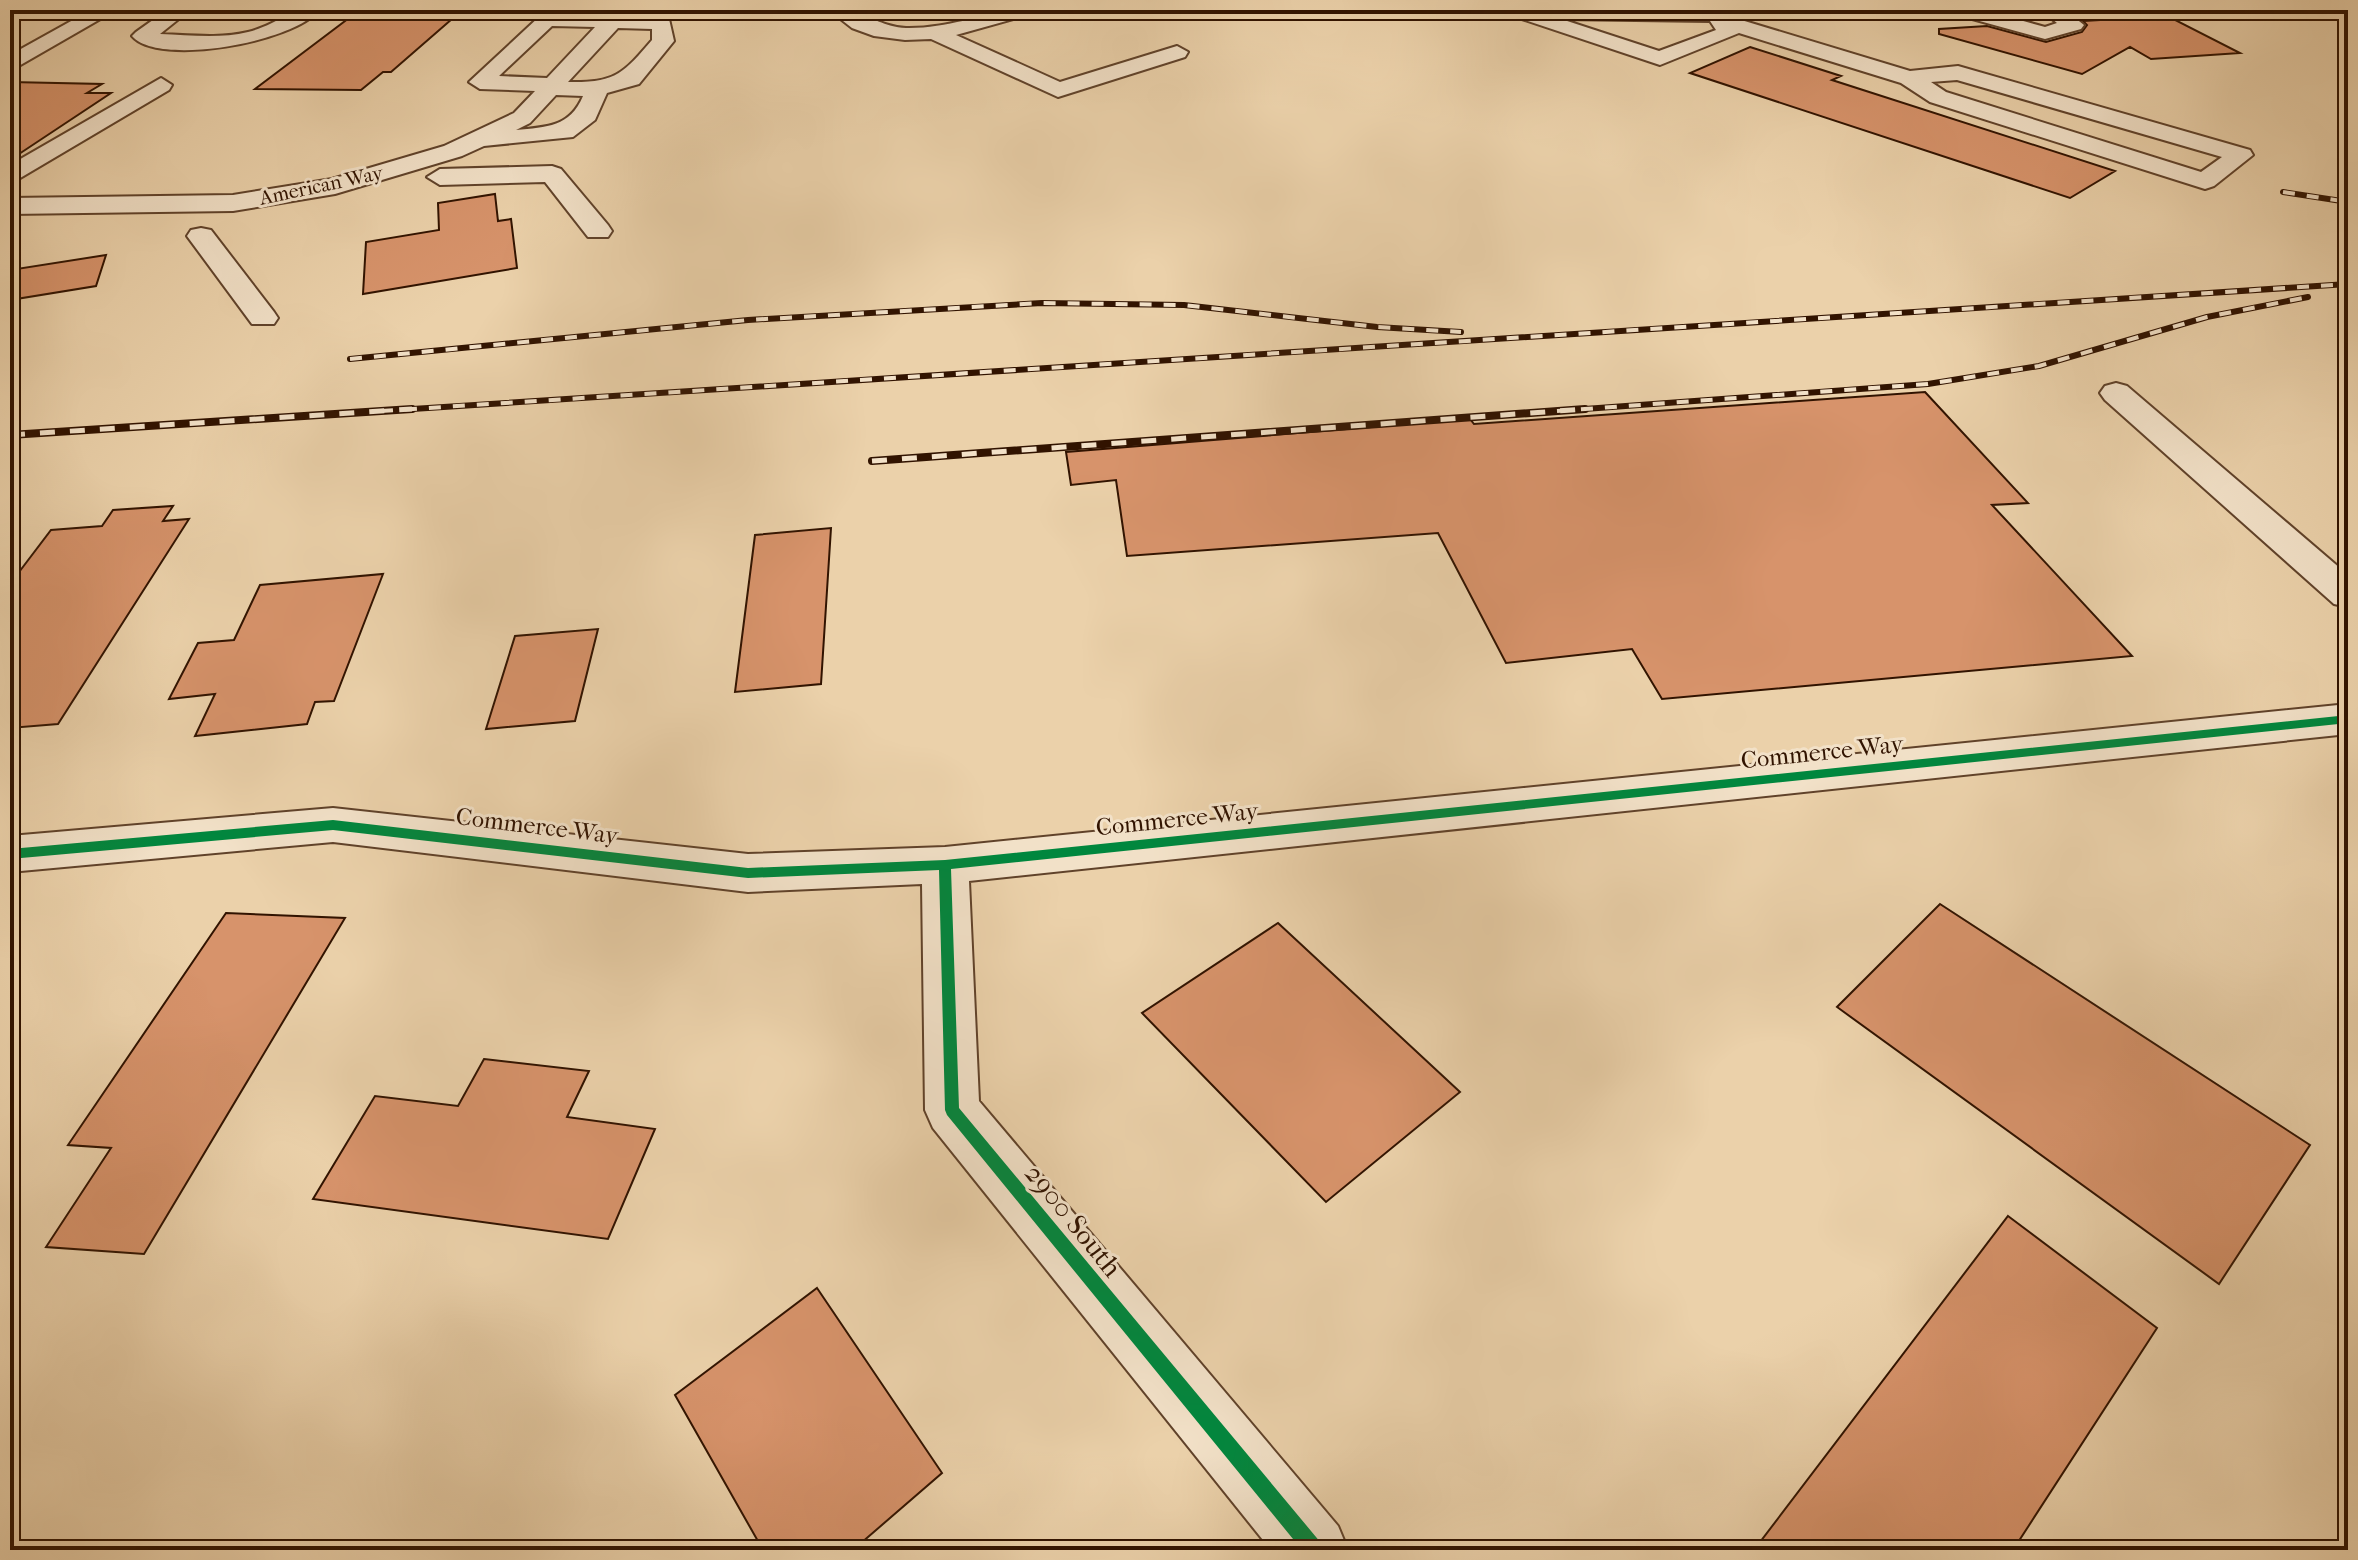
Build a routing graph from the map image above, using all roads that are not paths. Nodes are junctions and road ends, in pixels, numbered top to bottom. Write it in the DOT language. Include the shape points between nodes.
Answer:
graph roads {
  1 [pos="106,10"];
  2 [pos="180,10"];
  3 [pos="309,10"];
  4 [pos="839,10"];
  5 [pos="1024,10"];
  6 [pos="1961,10"];
  7 [pos="2051,10"];
  8 [pos="619,14"];
  9 [pos="1684,14"];
  10 [pos="539,15"];
  11 [pos="1716,15"];
  12 [pos="938,34"];
  13 [pos="1612,42"];
  14 [pos="1177,52"];
  15 [pos="10,64"];
  16 [pos="1909,78"];
  17 [pos="161,85"];
  18 [pos="552,86"];
  19 [pos="597,89"];
  20 [pos="473,142"];
  21 [pos="431,169"];
  22 [pos="10,176"];
  23 [pos="195,205"];
  24 [pos="10,206"];
  25 [pos="55,206"];
  26 [pos="299,218"];
  27 [pos="21,231"];
  28 [pos="598,231"];
  29 [pos="230,232"];
  30 [pos="201,236"];
  31 [pos="263,318"];
  32 [pos="2116,393"];
  33 [pos="2348,595"];
  34 [pos="2348,719"];
  35 [pos="10,854"];
  36 [pos="945,865"];
  37 [pos="1314,1550"];
  1 -- 15 [label="street"];
  2 -- 3 [label="street" via="143,36 233,43 279,30"];
  4 -- 12 [label="street" via="859,26"];
  5 -- 12 [label="street"];
  6 -- 7 [label="street" via="2045,33 2074,25"];
  8 -- 10 [label="street"];
  8 -- 18 [label="street, American Way"];
  8 -- 19 [label="street" via="662,23 663,41 631,79"];
  9 -- 11 [label="street"];
  9 -- 13 [label="street"];
  9 -- 13 [label="street" via="1520,12"];
  10 -- 18 [label="street" via="480,82"];
  11 -- 13 [label="street" via="1729,32 1660,58"];
  11 -- 16 [label="street"];
  12 -- 14 [label="street" via="1058,90"];
  16 -- 16 [label="street" via="1938,97 2205,181 2241,155 1958,73"];
  17 -- 22 [label="street"];
  18 -- 19 [label="street"];
  18 -- 20 [label="street, American Way" via="522,118"];
  19 -- 20 [label="street" via="587,115 565,132"];
  20 -- 21 [label="street, American Way"];
  21 -- 23 [label="street, American Way"];
  21 -- 26 [label="street" via="427,186"];
  21 -- 28 [label="street" via="552,174"];
  23 -- 25 [label="street, American Way"];
  23 -- 30 [label="street" via="192,231"];
  24 -- 25 [label="street, American Way"];
  25 -- 27 [label="street"];
  29 -- 30 [label="street"];
  30 -- 31 [label="street"];
  32 -- 33 [label="street"];
  34 -- 36 [label="street, Commerce Way"];
  35 -- 36 [label="street, Commerce Way" via="333,825 748,873"];
  36 -- 37 [label="street, 2900 South" via="952,1110"];
}
